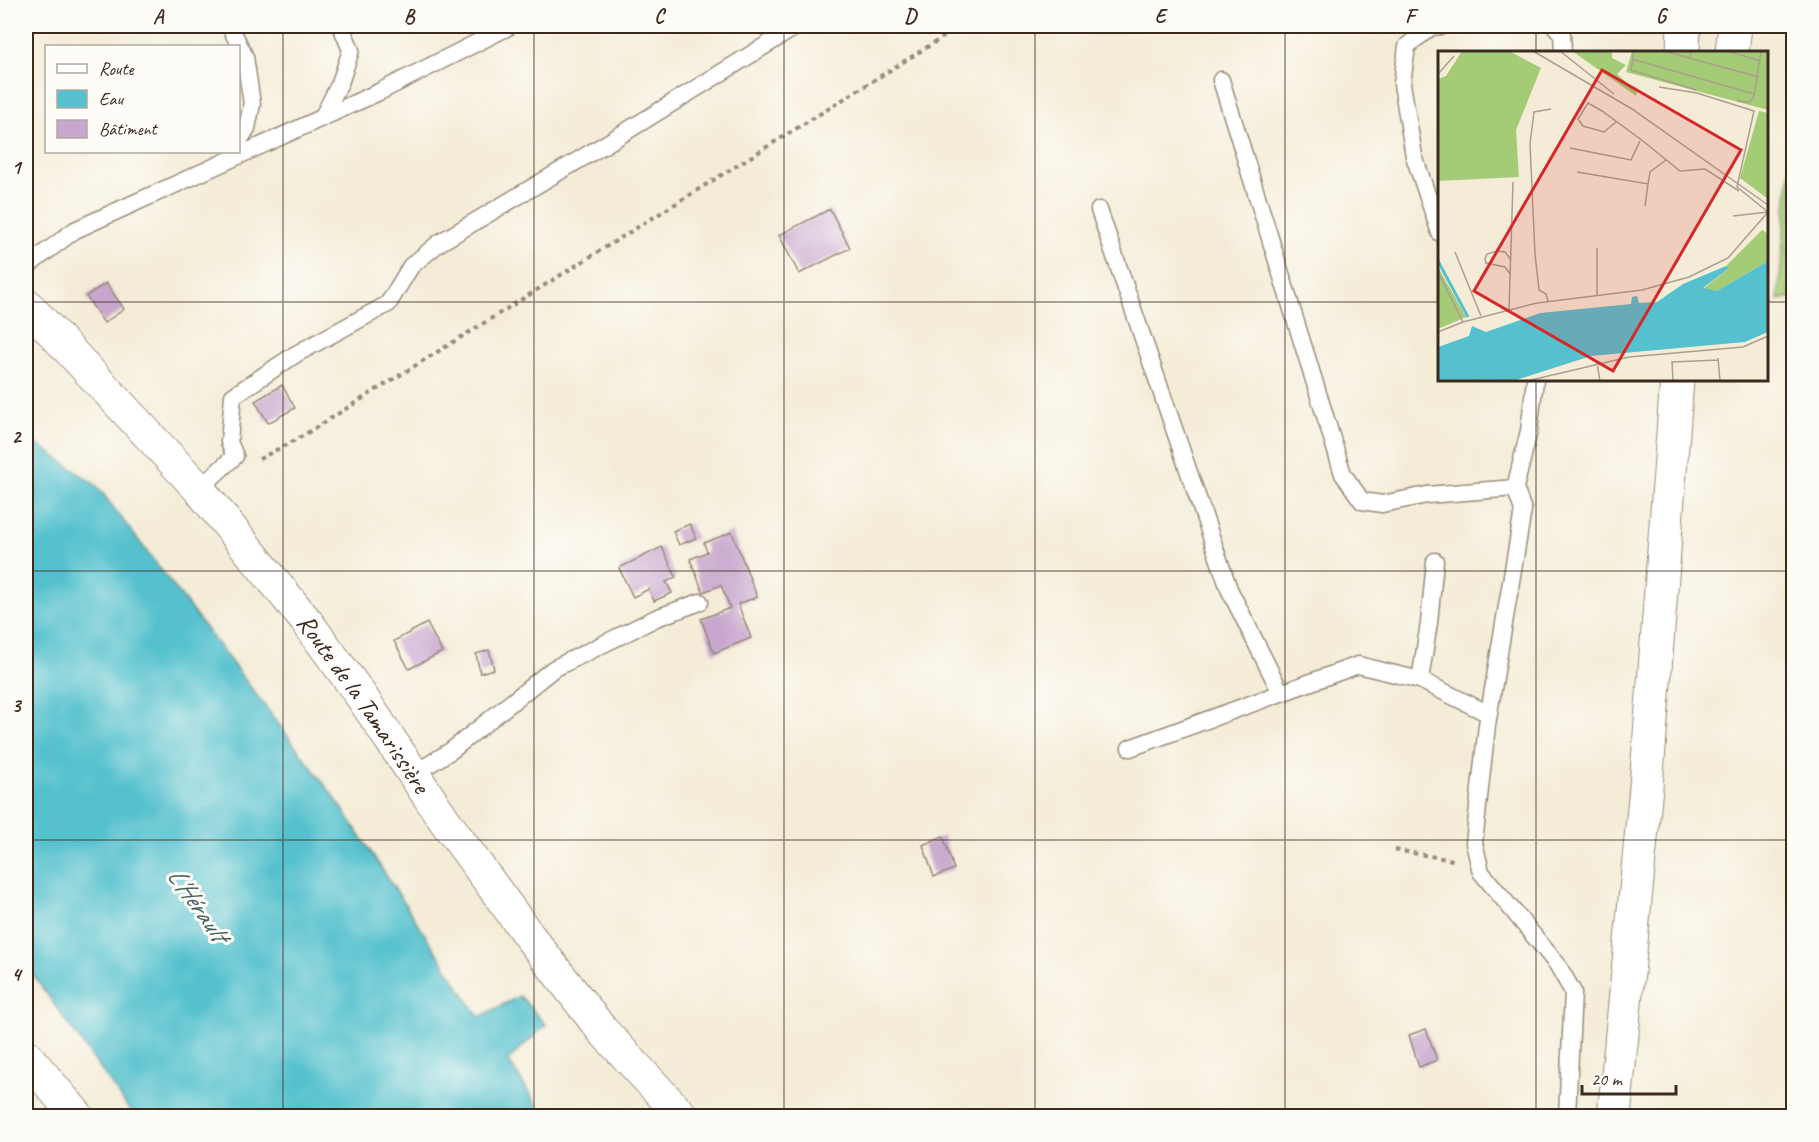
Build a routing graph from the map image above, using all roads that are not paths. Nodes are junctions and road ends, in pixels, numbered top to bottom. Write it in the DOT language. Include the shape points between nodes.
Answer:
graph roads {
  1 [pos="230,26"];
  2 [pos="341,26"];
  3 [pos="510,26"];
  4 [pos="797,26"];
  5 [pos="1441,26"];
  6 [pos="1555,26"];
  7 [pos="1684,26"];
  8 [pos="1734,26"];
  9 [pos="239,45"];
  10 [pos="240,47"];
  11 [pos="1563,51"];
  12 [pos="1683,51"];
  13 [pos="1732,51"];
  14 [pos="1221,80"];
  15 [pos="322,118"];
  16 [pos="240,141"];
  17 [pos="240,152"];
  18 [pos="231,156"];
  19 [pos="1099,210"];
  20 [pos="1438,227"];
  21 [pos="26,267"];
  22 [pos="26,304"];
  23 [pos="1536,381"];
  24 [pos="1677,381"];
  25 [pos="1515,488"];
  26 [pos="199,489"];
  27 [pos="1435,561"];
  28 [pos="700,602"];
  29 [pos="1420,680"];
  30 [pos="1281,693"];
  31 [pos="1489,714"];
  32 [pos="1130,748"];
  33 [pos="414,774"];
  34 [pos="26,1056"];
  35 [pos="77,1116"];
  36 [pos="682,1116"];
  37 [pos="1567,1116"];
  38 [pos="1614,1116"];
  1 -- 9 [label="lane"];
  2 -- 15 [label="lane" via="351,50"];
  3 -- 15 [label="lane"];
  4 -- 26 [label="lane" via="439,243 411,266 388,304 296,354 233,396 229,442 235,456"];
  5 -- 20 [label="lane" via="1431,27 1407,46 1402,84 1414,156"];
  6 -- 11 [label="lane" via="1562,34"];
  7 -- 12 [label="main road"];
  8 -- 13 [label="main road"];
  10 -- 16 [label="lane" via="252,104 248,128"];
  14 -- 25 [label="lane" via="1343,474 1362,501 1382,504 1427,495"];
  15 -- 17 [label="lane"];
  18 -- 21 [label="lane" via="75,230"];
  19 -- 30 [label="lane" via="1229,589"];
  22 -- 26 [label="street, Route de la Tamarissière"];
  23 -- 25 [label="lane"];
  24 -- 38 [label="main road" via="1646,787"];
  25 -- 31 [label="lane" via="1522,510"];
  26 -- 33 [label="street, Route de la Tamarissière" via="307,622"];
  27 -- 29 [label="lane"];
  28 -- 33 [label="lane" via="656,618 553,669 452,750"];
  29 -- 30 [label="lane" via="1358,665"];
  29 -- 31 [label="lane"];
  30 -- 32 [label="lane"];
  31 -- 37 [label="lane" via="1474,843 1481,872 1557,964 1573,992"];
  33 -- 36 [label="street, Route de la Tamarissière" via="529,936 602,1030"];
  34 -- 35 [label="main road"];
}
